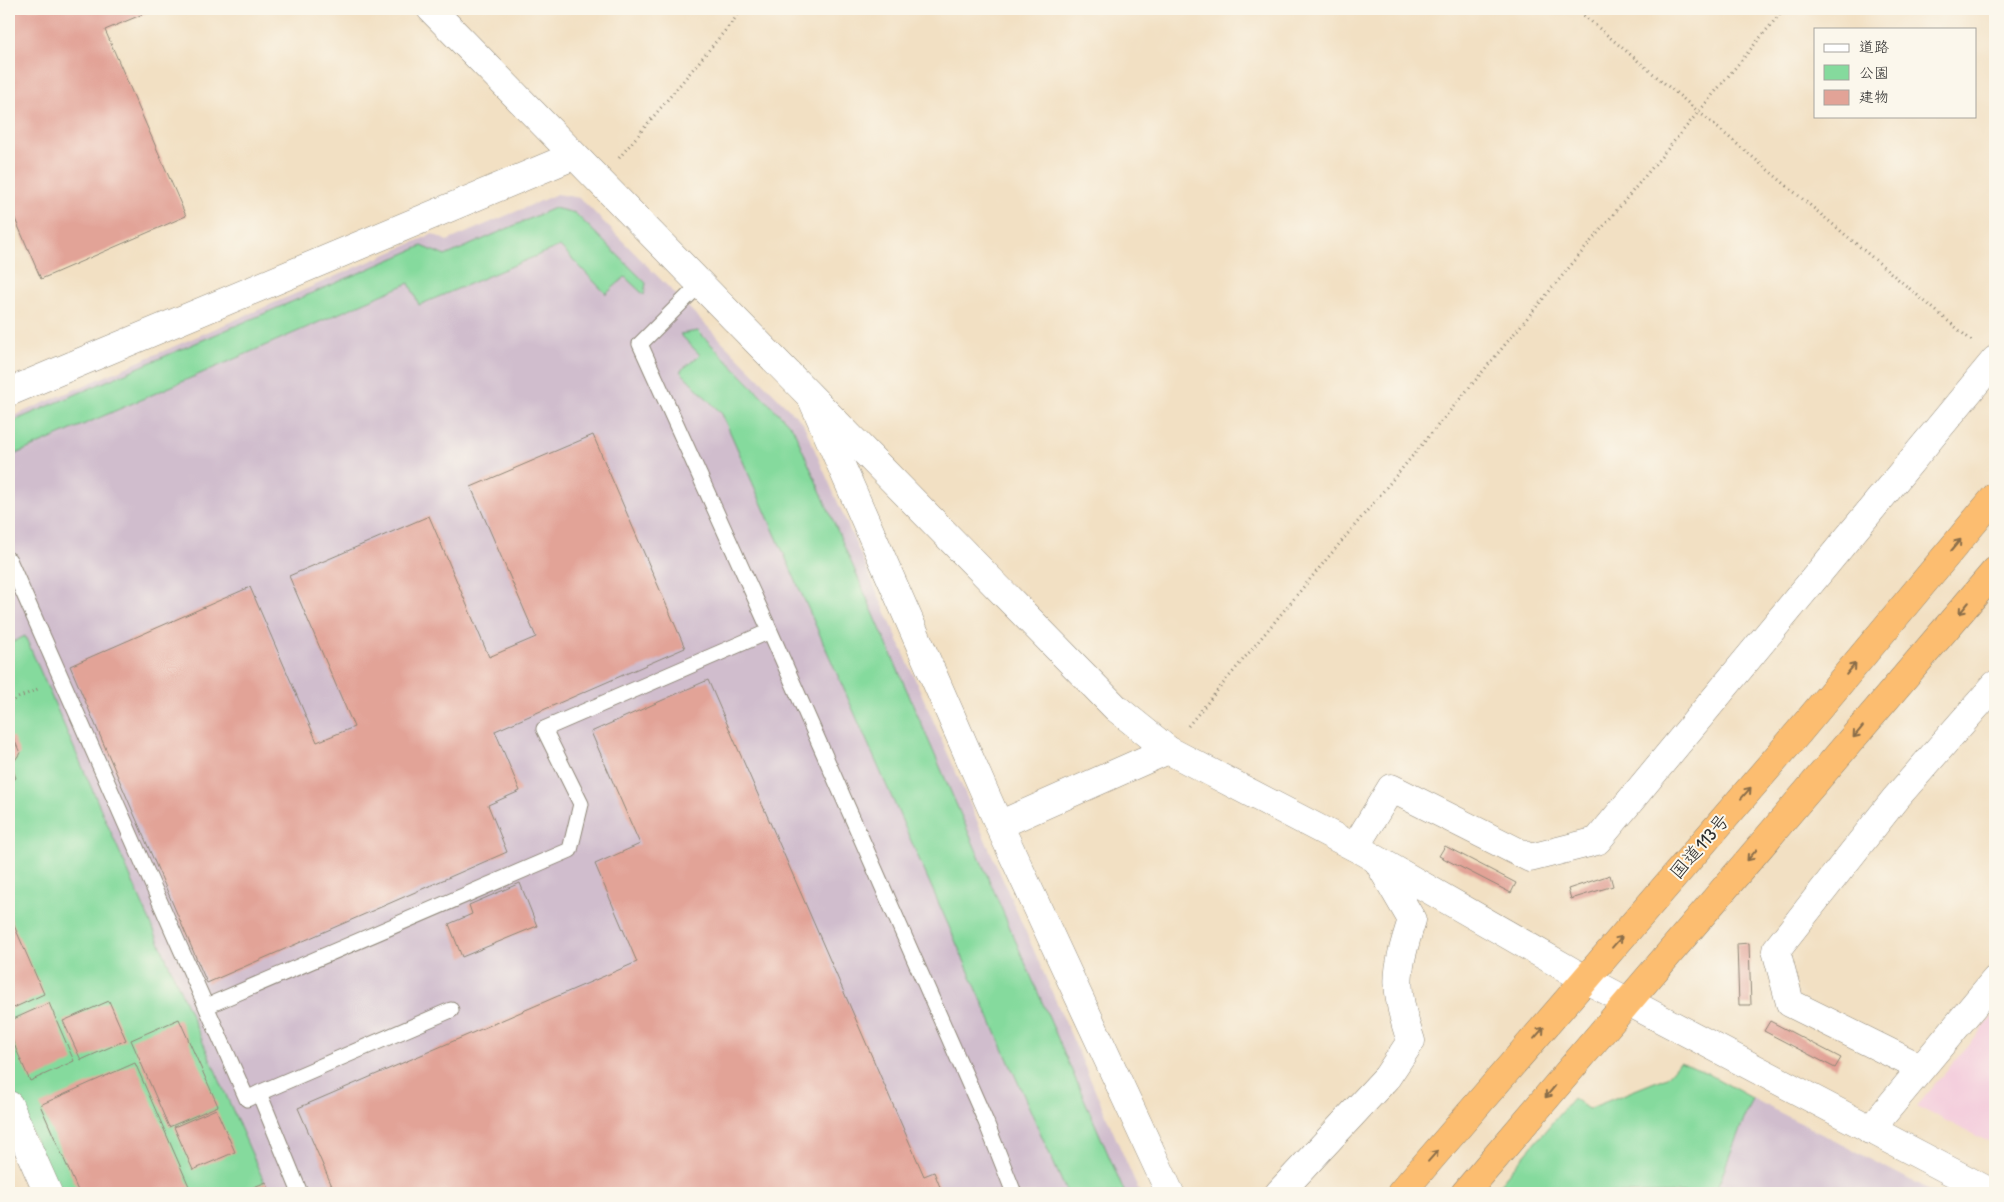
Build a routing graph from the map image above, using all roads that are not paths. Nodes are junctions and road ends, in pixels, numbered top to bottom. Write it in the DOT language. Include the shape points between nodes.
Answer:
graph roads {
  1 [pos="431,9"];
  2 [pos="573,156"];
  3 [pos="700,284"];
  4 [pos="1988,354"];
  5 [pos="9,392"];
  6 [pos="811,395"];
  7 [pos="1995,497"];
  8 [pos="9,560"];
  9 [pos="1995,571"];
  10 [pos="770,631"];
  11 [pos="1995,685"];
  12 [pos="1168,750"];
  13 [pos="999,826"];
  14 [pos="1366,854"];
  15 [pos="1585,980"];
  16 [pos="1995,980"];
  17 [pos="1626,1002"];
  18 [pos="207,1006"];
  19 [pos="451,1010"];
  20 [pos="1922,1068"];
  21 [pos="258,1093"];
  22 [pos="9,1105"];
  23 [pos="1870,1130"];
  24 [pos="48,1193"];
  25 [pos="300,1193"];
  26 [pos="1014,1193"];
  27 [pos="1170,1193"];
  28 [pos="1279,1193"];
  29 [pos="1401,1193"];
  30 [pos="1464,1193"];
  31 [pos="1992,1193"];
  1 -- 2 [label="street"];
  2 -- 3 [label="street"];
  2 -- 5 [label="street"];
  3 -- 6 [label="street"];
  3 -- 10 [label="lane" via="640,344"];
  4 -- 14 [label="street" via="1597,840 1530,858 1391,788"];
  6 -- 12 [label="street" via="1116,708"];
  6 -- 13 [label="street"];
  15 -- 7 [label="highway, 国道113号, one-way"];
  8 -- 18 [label="lane"];
  9 -- 17 [label="highway, one-way"];
  10 -- 18 [label="lane" via="544,729 580,804 570,850"];
  10 -- 26 [label="lane" via="986,1122"];
  11 -- 20 [label="street" via="1895,799 1776,950 1790,1003"];
  12 -- 13 [label="street"];
  12 -- 14 [label="street"];
  13 -- 27 [label="street"];
  14 -- 15 [label="street"];
  14 -- 28 [label="street" via="1412,920 1396,984 1411,1042 1387,1077"];
  15 -- 17 [label="street"];
  29 -- 15 [label="highway, 国道113号, one-way"];
  16 -- 20 [label="street"];
  17 -- 23 [label="street"];
  17 -- 30 [label="highway, one-way"];
  18 -- 21 [label="lane" via="247,1099"];
  19 -- 21 [label="lane"];
  20 -- 23 [label="street"];
  21 -- 25 [label="lane"];
  22 -- 24 [label="street"];
  23 -- 31 [label="street"];
}
